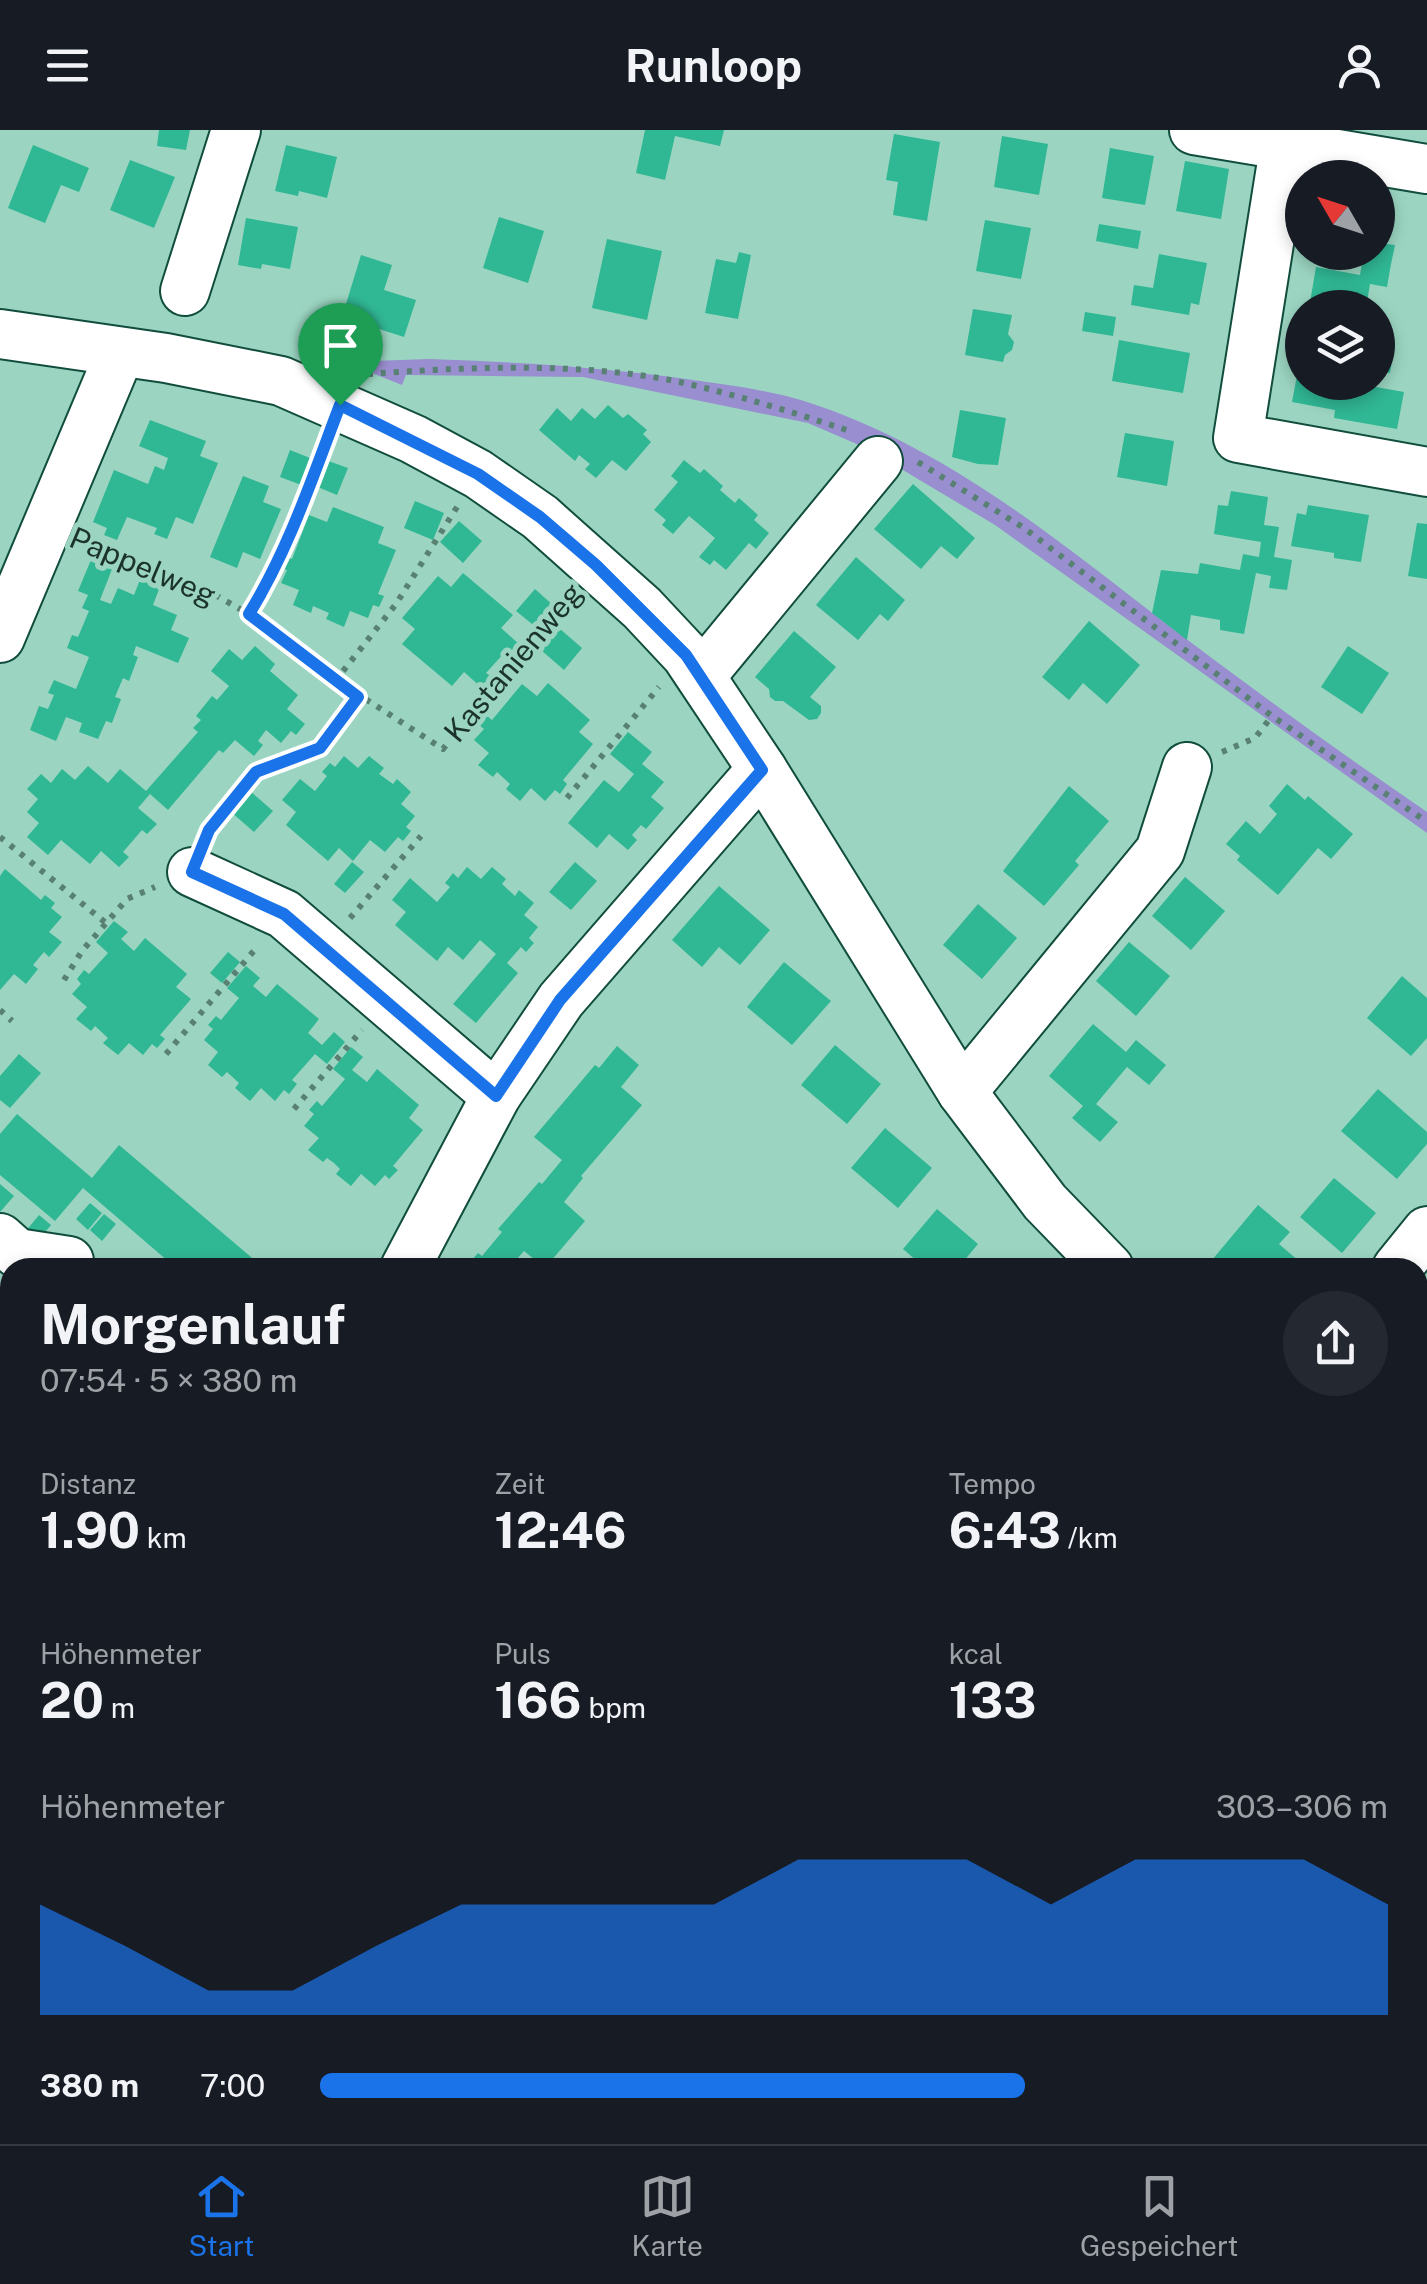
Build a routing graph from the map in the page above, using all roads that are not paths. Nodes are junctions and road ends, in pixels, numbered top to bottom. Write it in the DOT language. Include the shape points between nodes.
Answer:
graph roads {
  1 [pos="236,130"];
  2 [pos="1194,130"];
  3 [pos="1272,139"];
  4 [pos="1427,169"];
  5 [pos="185,291"];
  6 [pos="0,334"];
  7 [pos="120,353"];
  8 [pos="880,450"];
  9 [pos="1427,472"];
  10 [pos="0,638"];
  11 [pos="693,666"];
  12 [pos="1187,767"];
  13 [pos="762,770"];
  14 [pos="192,872"];
  15 [pos="962,1092"];
  16 [pos="496,1096"];
  17 [pos="1427,1231"];
  18 [pos="0,1238"];
  19 [pos="54,1258"];
  20 [pos="410,1258"];
  21 [pos="1099,1258"];
  22 [pos="1405,1258"];
  1 -- 5 [label="street"];
  2 -- 3 [label="street"];
  3 -- 4 [label="street"];
  3 -- 9 [label="street" via="1238,438"];
  6 -- 7 [label="street, Kastanienweg"];
  7 -- 10 [label="street, Pappelweg"];
  7 -- 11 [label="street, Kastanienweg" via="282,380 478,474 596,565"];
  8 -- 11 [label="street"];
  11 -- 13 [label="street, Kastanienweg"];
  12 -- 15 [label="street" via="1160,851"];
  13 -- 15 [label="street, Kastanienweg"];
  13 -- 16 [label="street" via="560,1000"];
  14 -- 16 [label="street" via="284,914"];
  15 -- 21 [label="street, Kastanienweg" via="1045,1202"];
  16 -- 20 [label="street"];
  17 -- 22 [label="street"];
  18 -- 19 [label="street" via="17,1253"];
}
